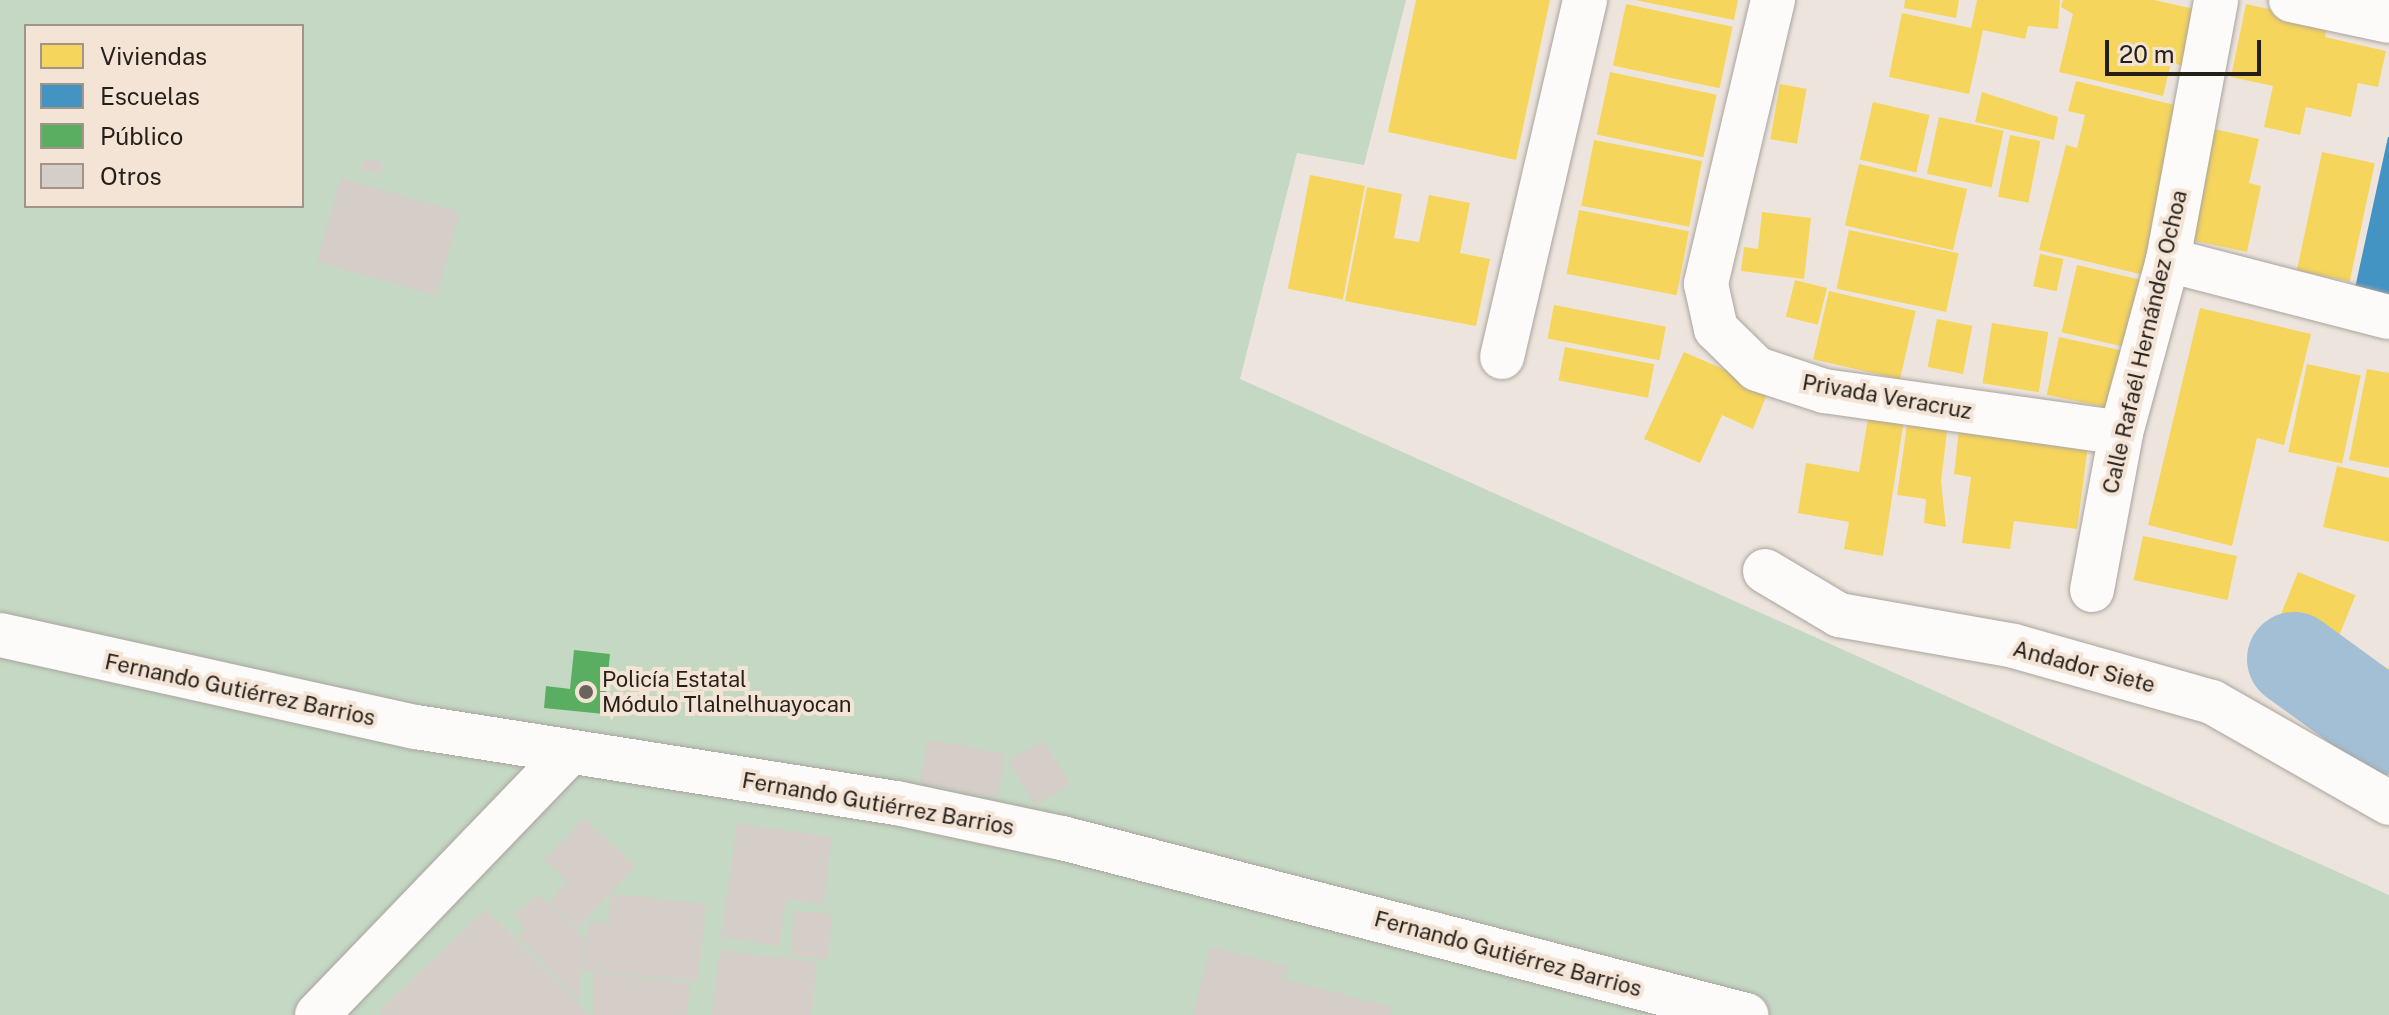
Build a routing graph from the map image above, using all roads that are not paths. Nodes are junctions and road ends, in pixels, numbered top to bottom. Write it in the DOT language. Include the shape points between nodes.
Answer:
graph roads {
  1 [pos="1585,0"];
  2 [pos="1773,0"];
  3 [pos="2216,0"];
  4 [pos="2291,0"];
  5 [pos="2389,21"];
  6 [pos="2168,260"];
  7 [pos="2389,317"];
  8 [pos="1502,357"];
  9 [pos="2121,433"];
  10 [pos="1765,571"];
  11 [pos="2092,590"];
  12 [pos="0,635"];
  13 [pos="568,754"];
  14 [pos="2389,803"];
  15 [pos="317,1015"];
  16 [pos="1746,1015"];
  1 -- 8 [label="street"];
  2 -- 9 [label="street, Privada Veracruz" via="1706,284 1716,329 1757,369 1824,391"];
  3 -- 6 [label="street, Calle Rafaél Hernández Ochoa"];
  4 -- 5 [label="street"];
  6 -- 7 [label="street"];
  6 -- 9 [label="street, Calle Rafaél Hernández Ochoa"];
  9 -- 11 [label="street, Calle Rafaél Hernández Ochoa"];
  10 -- 14 [label="street, Andador Siete" via="1839,615 2014,646 2212,702"];
  12 -- 13 [label="street, Fernando Gutiérrez Barrios" via="253,696"];
  13 -- 15 [label="street"];
  13 -- 16 [label="street, Fernando Gutiérrez Barrios" via="897,803 1062,838"];
}
